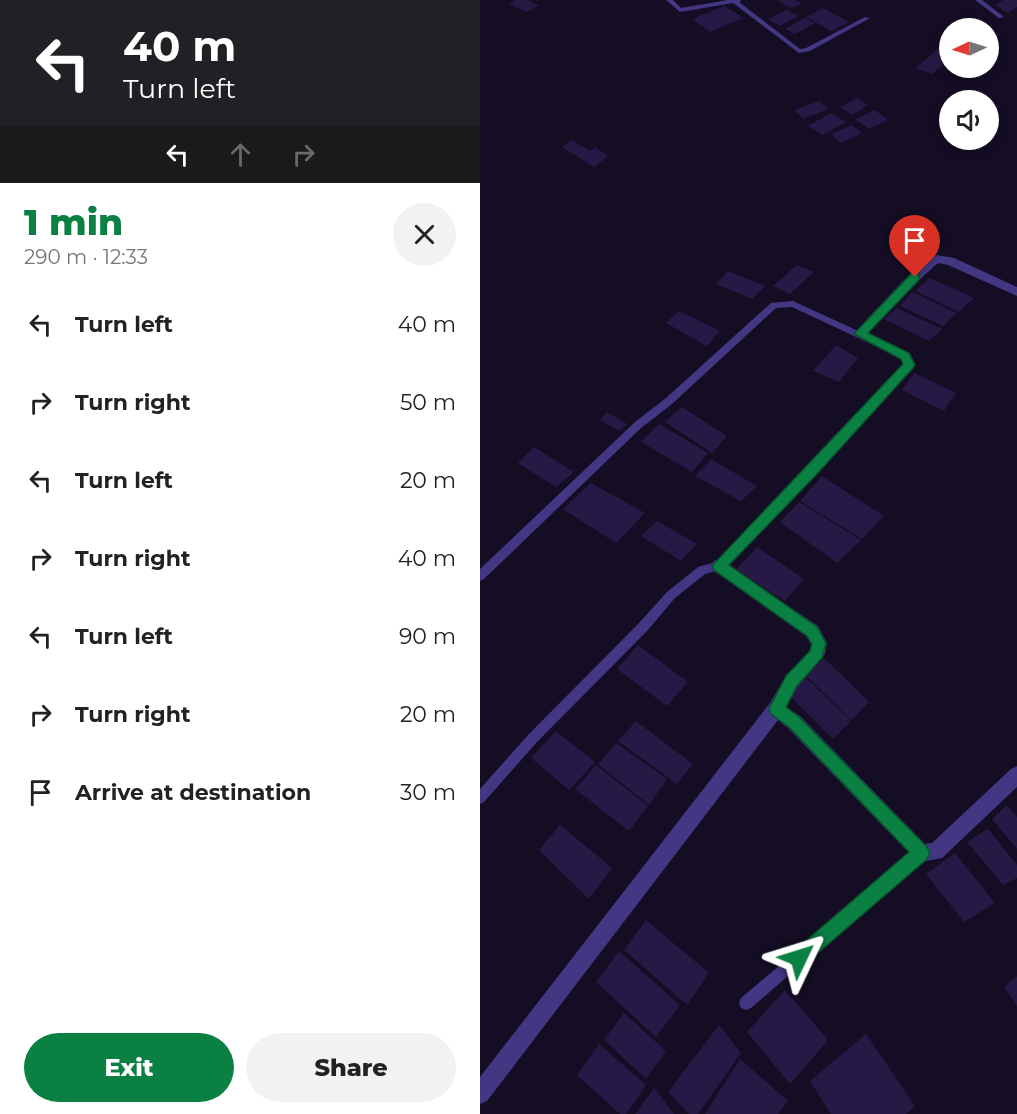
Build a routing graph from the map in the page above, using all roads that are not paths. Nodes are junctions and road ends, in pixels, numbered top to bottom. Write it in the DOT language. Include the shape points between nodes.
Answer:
graph roads {
  1 [pos="669,0"];
  2 [pos="978,0"];
  3 [pos="737,1"];
  4 [pos="867,18"];
  5 [pos="1001,18"];
  6 [pos="1017,292"];
  7 [pos="860,334"];
  8 [pos="719,566"];
  9 [pos="480,576"];
  10 [pos="776,709"];
  11 [pos="1017,775"];
  12 [pos="480,798"];
  13 [pos="921,853"];
  14 [pos="746,1003"];
  15 [pos="480,1094"];
  1 -- 3 [label="lane" via="680,10"];
  2 -- 5 [label="lane"];
  3 -- 4 [label="lane" via="799,51 808,50"];
  6 -- 7 [label="street" via="950,261 936,259"];
  7 -- 8 [label="lane" via="905,356 909,365"];
  7 -- 9 [label="lane" via="793,304 774,305 638,425"];
  8 -- 10 [label="street" via="812,632 819,643 817,654 792,681"];
  8 -- 12 [label="lane" via="702,570 671,595"];
  10 -- 13 [label="street" via="794,722"];
  10 -- 15 [label="street"];
  11 -- 13 [label="street" via="936,852"];
  13 -- 14 [label="lane"];
}
